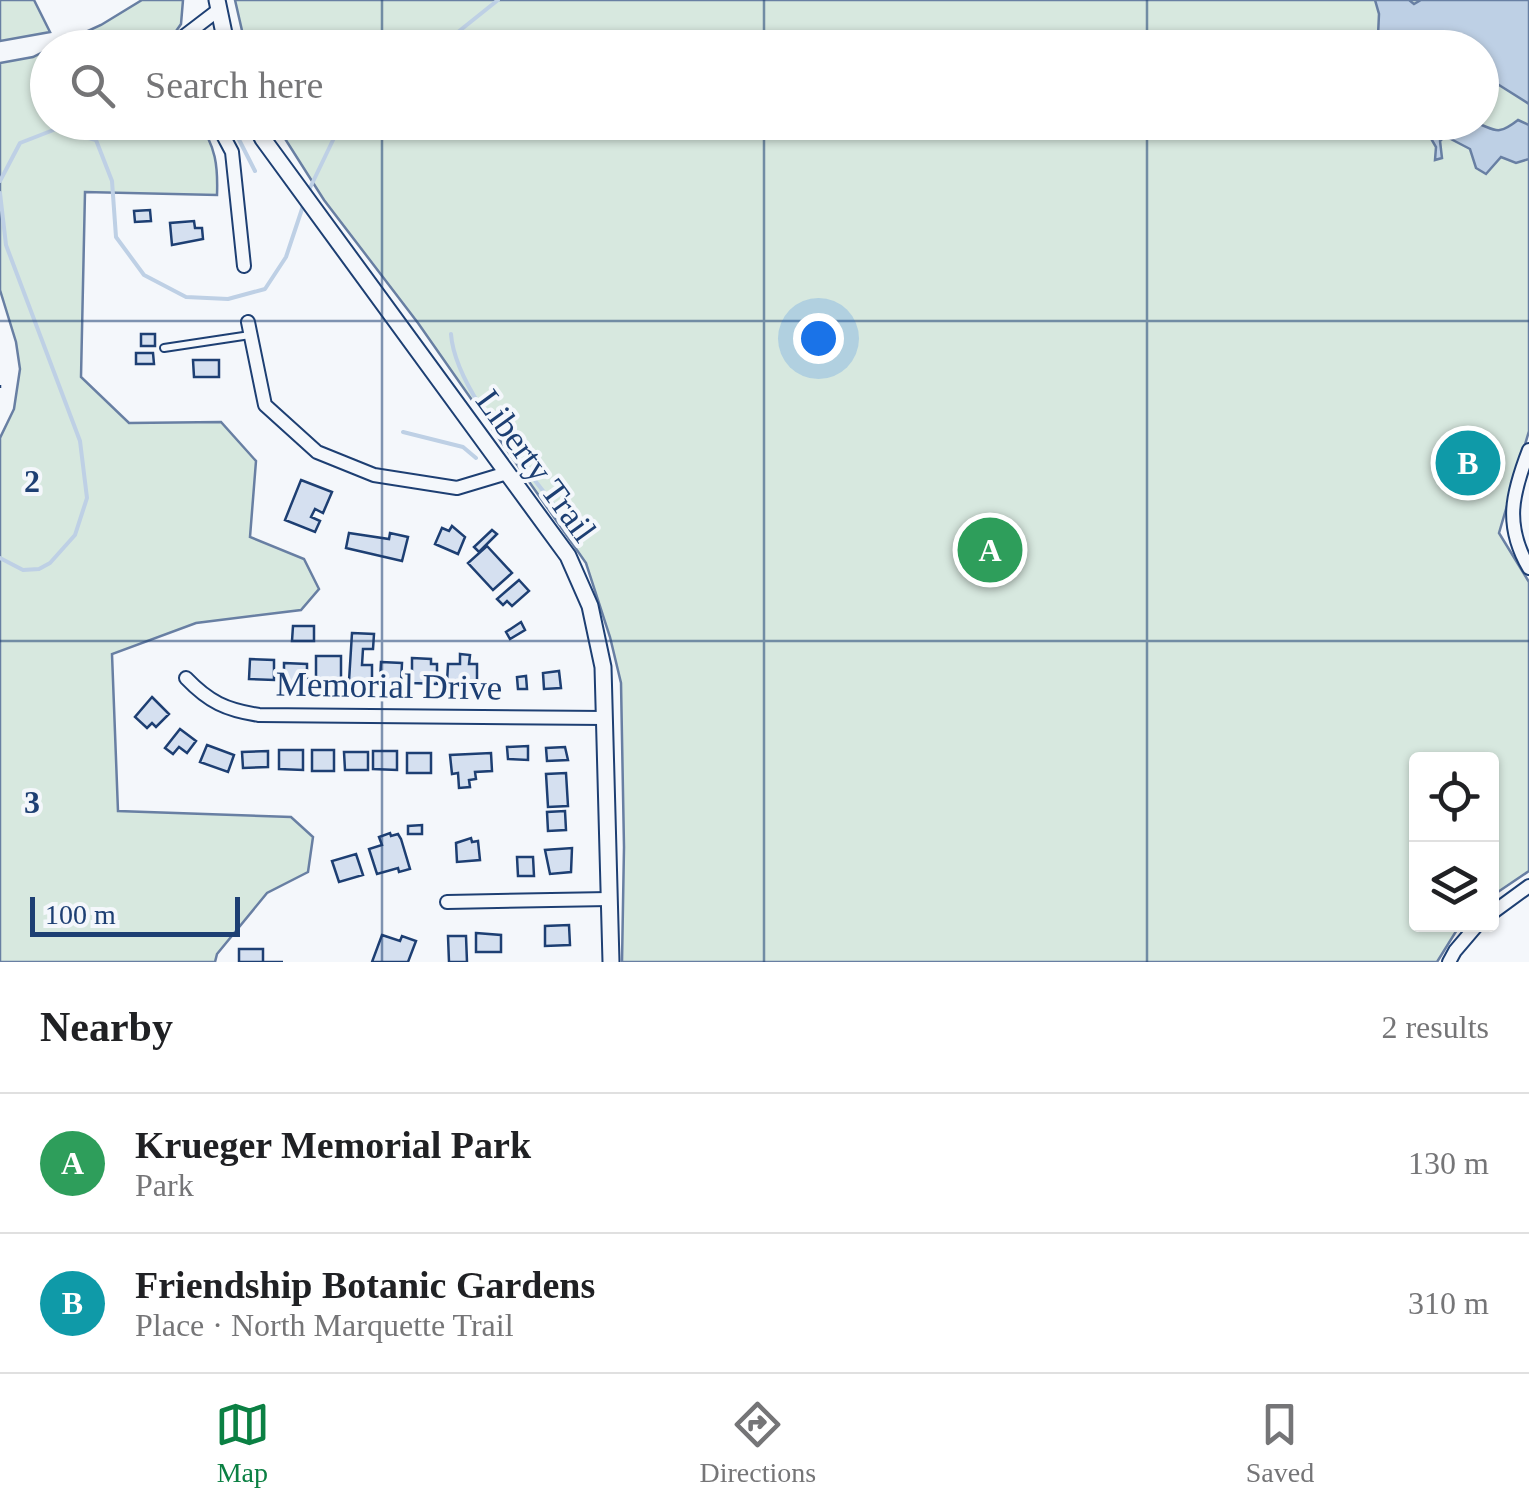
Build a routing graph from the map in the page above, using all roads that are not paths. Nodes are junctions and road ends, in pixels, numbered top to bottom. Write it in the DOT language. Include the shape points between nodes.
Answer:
graph roads {
  1 [pos="217,5"];
  2 [pos="190,30"];
  3 [pos="223,30"];
  4 [pos="226,140"];
  5 [pos="264,140"];
  6 [pos="244,266"];
  7 [pos="250,329"];
  8 [pos="164,348"];
  9 [pos="1529,450"];
  10 [pos="508,473"];
  11 [pos="1529,568"];
  12 [pos="186,678"];
  13 [pos="605,718"];
  14 [pos="1529,886"];
  15 [pos="609,899"];
  16 [pos="447,902"];
  17 [pos="1499,908"];
  18 [pos="1472,932"];
  19 [pos="611,962"];
  20 [pos="1449,962"];
  1 -- 2 [label="street"];
  1 -- 3 [label="street"];
  4 -- 6 [label="street"];
  5 -- 10 [label="street, Liberty Trail"];
  7 -- 8 [label="lane"];
  7 -- 10 [label="street" via="265,405 316,452 374,475 457,488"];
  9 -- 11 [label="street" via="1515,488 1513,526"];
  10 -- 13 [label="street, Liberty Trail" via="568,556 590,606"];
  12 -- 13 [label="street, Memorial Drive" via="207,700 259,715"];
  13 -- 15 [label="street, Liberty Trail"];
  14 -- 17 [label="street"];
  15 -- 16 [label="street"];
  15 -- 19 [label="street, Liberty Trail"];
  18 -- 20 [label="street"];
}
